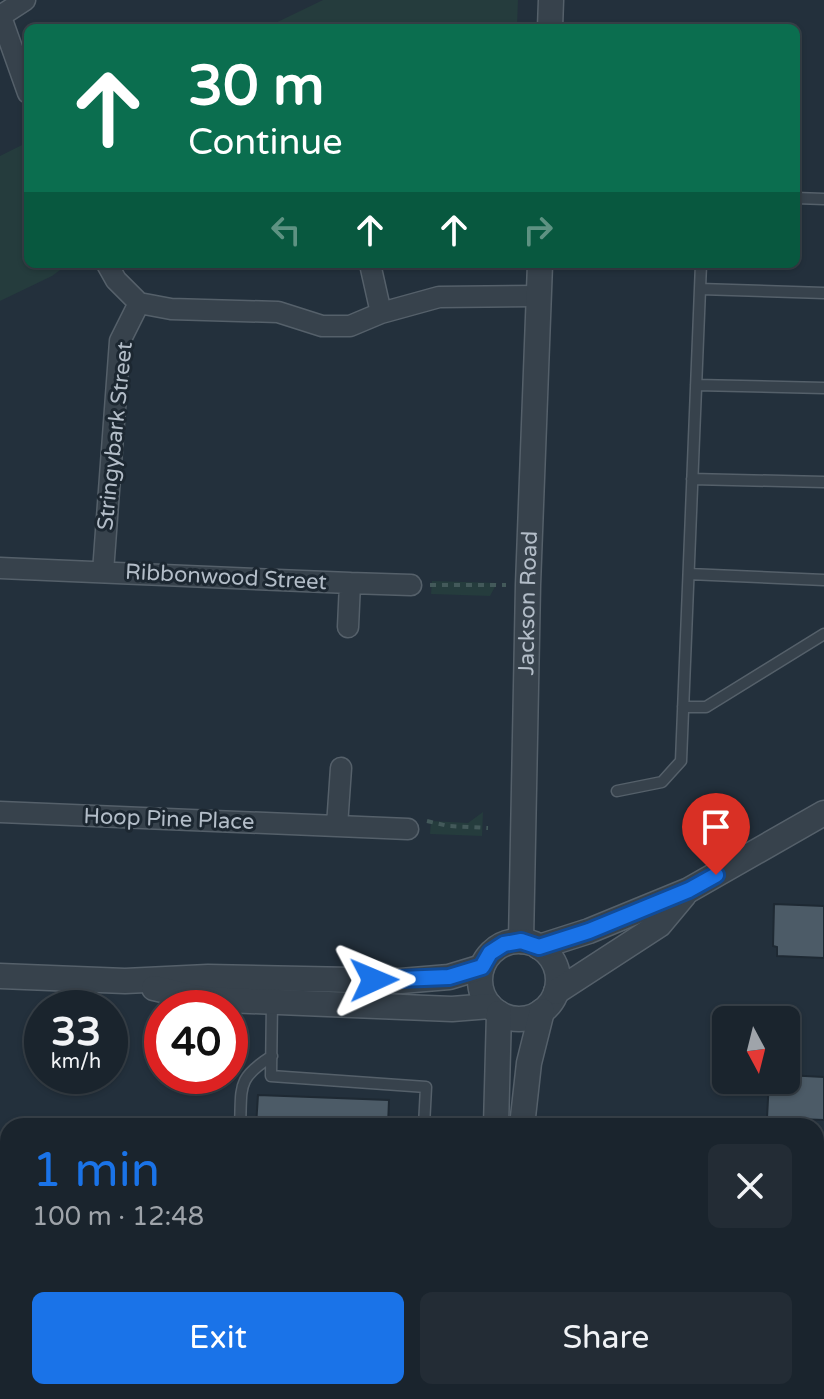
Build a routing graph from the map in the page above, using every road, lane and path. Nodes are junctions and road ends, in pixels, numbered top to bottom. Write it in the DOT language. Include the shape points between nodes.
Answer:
graph roads {
  1 [pos="25,0"];
  2 [pos="551,0"];
  3 [pos="1,14"];
  4 [pos="550,24"];
  5 [pos="24,81"];
  6 [pos="800,198"];
  7 [pos="824,199"];
  8 [pos="109,268"];
  9 [pos="371,268"];
  10 [pos="540,268"];
  11 [pos="701,268"];
  12 [pos="700,289"];
  13 [pos="824,293"];
  14 [pos="539,296"];
  15 [pos="139,303"];
  16 [pos="381,313"];
  17 [pos="696,385"];
  18 [pos="824,388"];
  19 [pos="692,479"];
  20 [pos="824,482"];
  21 [pos="0,568"];
  22 [pos="103,572"];
  23 [pos="689,574"];
  24 [pos="824,580"];
  25 [pos="350,583"];
  26 [pos="411,585"];
  27 [pos="528,585"];
  28 [pos="348,627"];
  29 [pos="824,634"];
  30 [pos="683,707"];
  31 [pos="341,768"];
  32 [pos="617,791"];
  33 [pos="0,812"];
  34 [pos="824,813"];
  35 [pos="337,826"];
  36 [pos="488,828"];
  37 [pos="408,829"];
  38 [pos="689,890"];
  39 [pos="530,944"];
  40 [pos="482,967"];
  41 [pos="0,976"];
  42 [pos="125,981"];
  43 [pos="272,1001"];
  44 [pos="549,1001"];
  45 [pos="494,1010"];
  46 [pos="272,1056"];
  47 [pos="240,1118"];
  48 [pos="424,1118"];
  49 [pos="496,1118"];
  50 [pos="523,1118"];
  1 -- 3 [label="street"];
  2 -- 4 [label="street"];
  3 -- 5 [label="street"];
  6 -- 7 [label="lane"];
  8 -- 15 [label="street"];
  9 -- 16 [label="street"];
  10 -- 14 [label="street, Jackson Road"];
  11 -- 12 [label="lane"];
  12 -- 13 [label="lane"];
  12 -- 17 [label="lane"];
  14 -- 16 [label="street" via="439,297"];
  14 -- 27 [label="street, Jackson Road"];
  15 -- 16 [label="street" via="278,312 322,326 350,326"];
  15 -- 22 [label="street, Stringybark Street" via="120,341"];
  17 -- 18 [label="lane"];
  17 -- 19 [label="lane"];
  19 -- 20 [label="lane"];
  19 -- 23 [label="lane"];
  21 -- 22 [label="street, Ribbonwood Street"];
  22 -- 25 [label="street, Ribbonwood Street"];
  23 -- 24 [label="lane"];
  23 -- 30 [label="lane"];
  25 -- 26 [label="street, Ribbonwood Street"];
  25 -- 28 [label="street, Ribbonwood Street"];
  26 -- 27 [label="path"];
  27 -- 39 [label="street, Jackson Road" via="520,869"];
  29 -- 30 [label="lane" via="706,707"];
  30 -- 32 [label="lane" via="681,761 662,782"];
  31 -- 35 [label="street"];
  33 -- 35 [label="street, Hoop Pine Place"];
  34 -- 38 [label="street"];
  35 -- 37 [label="street, Hoop Pine Place"];
  36 -- 37 [label="path" via="422,820"];
  38 -- 39 [label="street" via="589,931"];
  38 -- 44 [label="street" via="659,925"];
  39 -- 40 [label="street" via="504,944"];
  39 -- 44 [label="street" via="549,955 555,967 558,979"];
  40 -- 42 [label="street" via="449,977 401,981"];
  40 -- 45 [label="street" via="480,988"];
  41 -- 42 [label="street"];
  42 -- 43 [label="street" via="202,999"];
  43 -- 45 [label="street"];
  43 -- 46 [label="lane"];
  44 -- 45 [label="street" via="528,1017 513,1018"];
  44 -- 50 [label="street" via="529,1063"];
  45 -- 49 [label="street"];
  46 -- 47 [label="lane" via="245,1076"];
  46 -- 48 [label="lane" via="271,1076 426,1087"];
}
